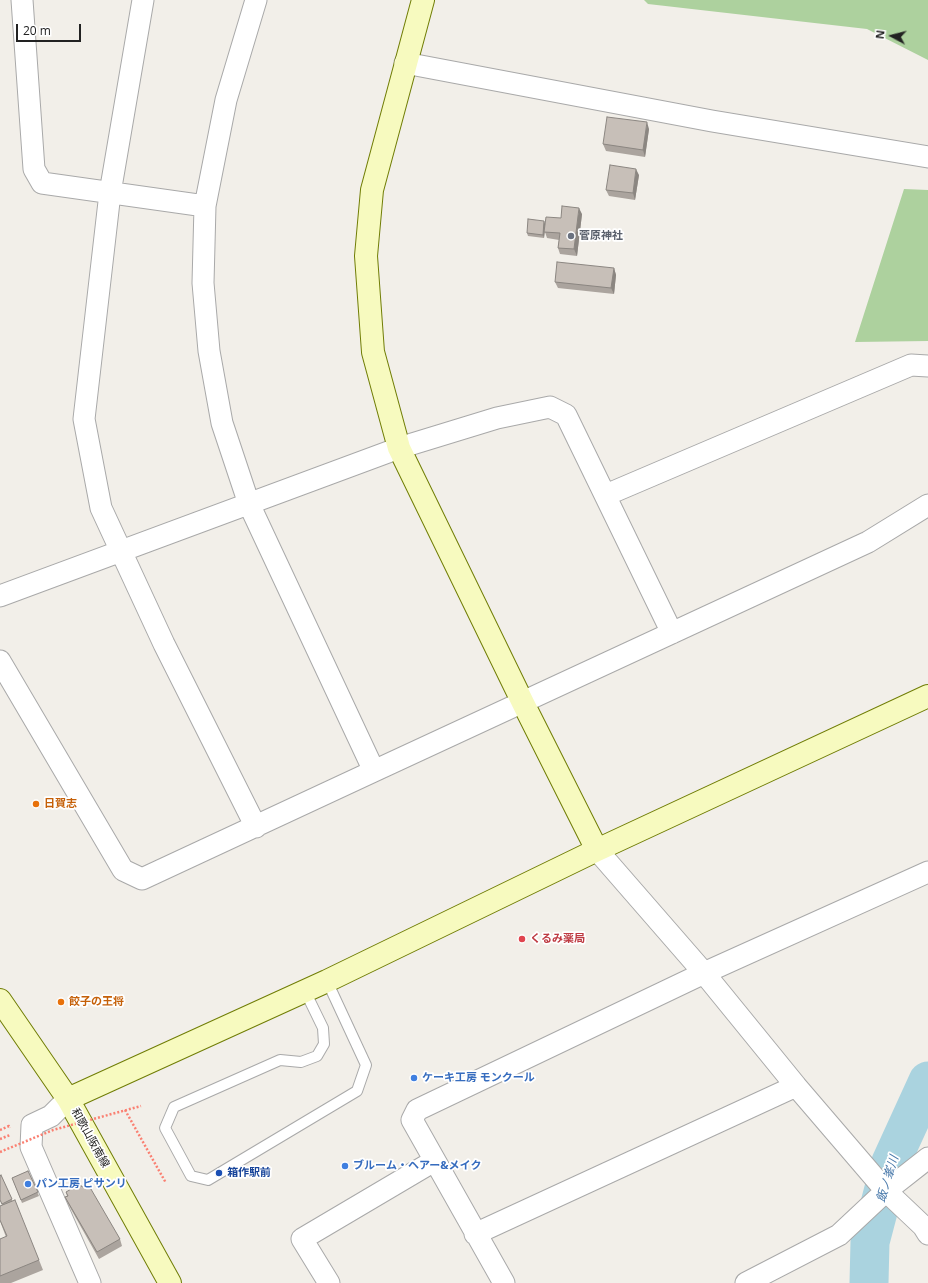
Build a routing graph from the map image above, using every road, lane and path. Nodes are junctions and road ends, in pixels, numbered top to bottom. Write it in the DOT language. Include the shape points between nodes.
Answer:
graph roads {
  1 [pos="22,0"];
  2 [pos="142,0"];
  3 [pos="256,0"];
  4 [pos="423,0"];
  5 [pos="405,63"];
  6 [pos="928,157"];
  7 [pos="110,193"];
  8 [pos="205,206"];
  9 [pos="928,366"];
  10 [pos="399,448"];
  11 [pos="606,496"];
  12 [pos="250,504"];
  13 [pos="928,505"];
  14 [pos="121,551"];
  15 [pos="0,596"];
  16 [pos="672,633"];
  17 [pos="0,662"];
  18 [pos="928,696"];
  19 [pos="523,703"];
  20 [pos="374,771"];
  21 [pos="256,827"];
  22 [pos="598,850"];
  23 [pos="928,872"];
  24 [pos="704,973"];
  25 [pos="327,981"];
  26 [pos="305,991"];
  27 [pos="0,1001"];
  28 [pos="796,1086"];
  29 [pos="68,1099"];
  30 [pos="140,1106"];
  31 [pos="125,1110"];
  32 [pos="0,1130"];
  33 [pos="0,1139"];
  34 [pos="0,1152"];
  35 [pos="928,1158"];
  36 [pos="434,1161"];
  37 [pos="166,1183"];
  38 [pos="886,1191"];
  39 [pos="926,1229"];
  40 [pos="475,1234"];
  41 [pos="90,1283"];
  42 [pos="170,1283"];
  43 [pos="329,1283"];
  44 [pos="504,1283"];
  45 [pos="746,1283"];
  1 -- 7 [label="street" via="34,169 42,183"];
  2 -- 7 [label="street"];
  3 -- 8 [label="street" via="226,100"];
  4 -- 5 [label="street"];
  5 -- 6 [label="street" via="712,121"];
  5 -- 10 [label="street" via="372,190 366,256 373,352"];
  7 -- 8 [label="street"];
  7 -- 14 [label="street" via="84,419 101,508"];
  8 -- 12 [label="street" via="203,283 209,351 222,424"];
  9 -- 11 [label="street" via="911,365"];
  10 -- 11 [label="street" via="497,418 550,407 566,415"];
  10 -- 12 [label="street"];
  10 -- 19 [label="street"];
  11 -- 16 [label="street"];
  12 -- 14 [label="street"];
  12 -- 20 [label="street"];
  13 -- 16 [label="street" via="868,542"];
  14 -- 15 [label="street"];
  14 -- 21 [label="street" via="164,644"];
  16 -- 19 [label="street"];
  17 -- 21 [label="street" via="123,870 142,879"];
  18 -- 22 [label="street"];
  19 -- 20 [label="street"];
  19 -- 22 [label="street"];
  20 -- 21 [label="street"];
  22 -- 24 [label="street"];
  22 -- 25 [label="street"];
  23 -- 24 [label="street"];
  24 -- 28 [label="street"];
  24 -- 36 [label="street" via="417,1110 412,1120"];
  25 -- 26 [label="street"];
  25 -- 26 [label="lane" via="366,1065 357,1091 208,1180 191,1176 165,1128 174,1107 280,1060 301,1062 317,1056 324,1044 323,1028"];
  26 -- 29 [label="street"];
  27 -- 29 [label="street, 和歌山阪南線"];
  28 -- 38 [label="street"];
  28 -- 40 [label="street"];
  29 -- 41 [label="street" via="51,1116 32,1125 31,1147"];
  29 -- 42 [label="street, 和歌山阪南線"];
  30 -- 31 [label="path, bridge"];
  31 -- 34 [label="path, bridge" via="53,1130"];
  31 -- 37 [label="path"];
  32 -- 33 [label="path" via="9,1126 13,1134"];
  35 -- 38 [label="street"];
  36 -- 40 [label="street"];
  36 -- 43 [label="street" via="302,1239"];
  38 -- 39 [label="street"];
  38 -- 45 [label="street" via="839,1235"];
  40 -- 44 [label="street"];
}
